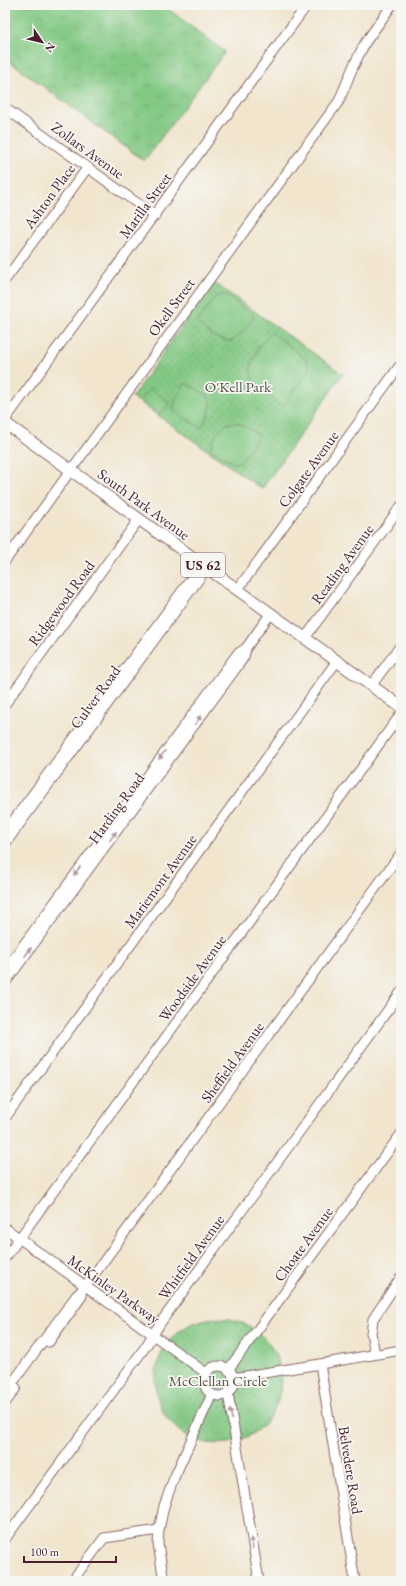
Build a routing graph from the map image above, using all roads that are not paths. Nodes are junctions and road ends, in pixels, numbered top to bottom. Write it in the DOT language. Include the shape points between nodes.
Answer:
graph roads {
  1 [pos="307,5"];
  2 [pos="392,5"];
  3 [pos="5,108"];
  4 [pos="88,167"];
  5 [pos="155,216"];
  6 [pos="5,280"];
  7 [pos="401,364"];
  8 [pos="5,421"];
  9 [pos="71,470"];
  10 [pos="401,506"];
  11 [pos="137,518"];
  12 [pos="5,561"];
  13 [pos="204,566"];
  14 [pos="238,590"];
  15 [pos="271,613"];
  16 [pos="305,638"];
  17 [pos="401,645"];
  18 [pos="338,661"];
  19 [pos="24,673"];
  20 [pos="372,686"];
  21 [pos="5,693"];
  22 [pos="5,704"];
  23 [pos="401,707"];
  24 [pos="401,714"];
  25 [pos="5,832"];
  26 [pos="5,844"];
  27 [pos="401,853"];
  28 [pos="15,963"];
  29 [pos="5,970"];
  30 [pos="5,984"];
  31 [pos="401,992"];
  32 [pos="397,1006"];
  33 [pos="5,1118"];
  34 [pos="401,1134"];
  35 [pos="5,1228"];
  36 [pos="20,1239"];
  37 [pos="5,1258"];
  38 [pos="401,1277"];
  39 [pos="85,1287"];
  40 [pos="153,1335"];
  41 [pos="401,1350"];
  42 [pos="375,1354"];
  43 [pos="320,1364"];
  44 [pos="23,1373"];
  45 [pos="206,1373"];
  46 [pos="230,1374"];
  47 [pos="5,1393"];
  48 [pos="228,1393"];
  49 [pos="212,1394"];
  50 [pos="5,1403"];
  51 [pos="159,1530"];
  52 [pos="5,1539"];
  53 [pos="72,1581"];
  54 [pos="164,1581"];
  55 [pos="259,1581"];
  56 [pos="355,1581"];
  1 -- 5 [label="street, Marilla Street"];
  2 -- 9 [label="street, Okell Street" via="366,43 339,101"];
  3 -- 4 [label="street, Zollars Avenue"];
  4 -- 5 [label="street, Zollars Avenue"];
  4 -- 6 [label="street, Ashton Place"];
  5 -- 8 [label="street, Marilla Street"];
  7 -- 14 [label="street, Colgate Avenue"];
  8 -- 9 [label="main road, South Park Avenue / US 62"];
  9 -- 11 [label="main road, South Park Avenue / US 62"];
  9 -- 12 [label="street, Okell Street"];
  10 -- 16 [label="street, Reading Avenue"];
  11 -- 13 [label="main road, South Park Avenue / US 62"];
  11 -- 19 [label="street, Ridgewood Road"];
  13 -- 14 [label="main road, South Park Avenue / US 62"];
  13 -- 25 [label="street, Culver Road"];
  13 -- 26 [label="street, Culver Road"];
  14 -- 15 [label="main road, South Park Avenue / US 62"];
  15 -- 16 [label="main road, South Park Avenue / US 62"];
  15 -- 28 [label="street, Harding Road" via="246,648 237,654 180,737"];
  16 -- 18 [label="main road, South Park Avenue / US 62"];
  17 -- 20 [label="street"];
  18 -- 20 [label="main road, South Park Avenue / US 62"];
  18 -- 33 [label="street, Mariemont Avenue"];
  19 -- 21 [label="street, Ridgewood Road"];
  19 -- 22 [label="street, Ridgewood Road"];
  20 -- 23 [label="main road, South Park Avenue / US 62"];
  24 -- 36 [label="street, Woodside Avenue"];
  27 -- 39 [label="street, Sheffield Avenue"];
  28 -- 29 [label="street, Harding Road"];
  28 -- 30 [label="street, Harding Road"];
  31 -- 32 [label="street, Whitfield Avenue"];
  32 -- 40 [label="street, Whitfield Avenue"];
  34 -- 46 [label="street, Choate Avenue"];
  35 -- 36 [label="street, McKinley Parkway"];
  36 -- 37 [label="street, Woodside Avenue"];
  36 -- 39 [label="street, McKinley Parkway"];
  38 -- 42 [label="street" via="372,1319 371,1333"];
  39 -- 40 [label="street, McKinley Parkway"];
  39 -- 44 [label="street, Sheffield Avenue" via="81,1299"];
  40 -- 45 [label="street, McKinley Parkway"];
  40 -- 52 [label="street, Whitfield Avenue"];
  41 -- 42 [label="street"];
  42 -- 43 [label="street"];
  43 -- 46 [label="street"];
  43 -- 56 [label="street, Belvedere Road"];
  44 -- 47 [label="street"];
  44 -- 50 [label="street"];
  45 -- 46 [label="street" via="210,1369 222,1367"];
  45 -- 49 [label="street" via="204,1384"];
  46 -- 48 [label="street" via="233,1385"];
  48 -- 49 [label="street" via="219,1396"];
  55 -- 48 [label="street, one-way"];
  49 -- 51 [label="street" via="168,1494"];
  51 -- 53 [label="street" via="104,1538"];
  51 -- 54 [label="street" via="158,1544"];
}
